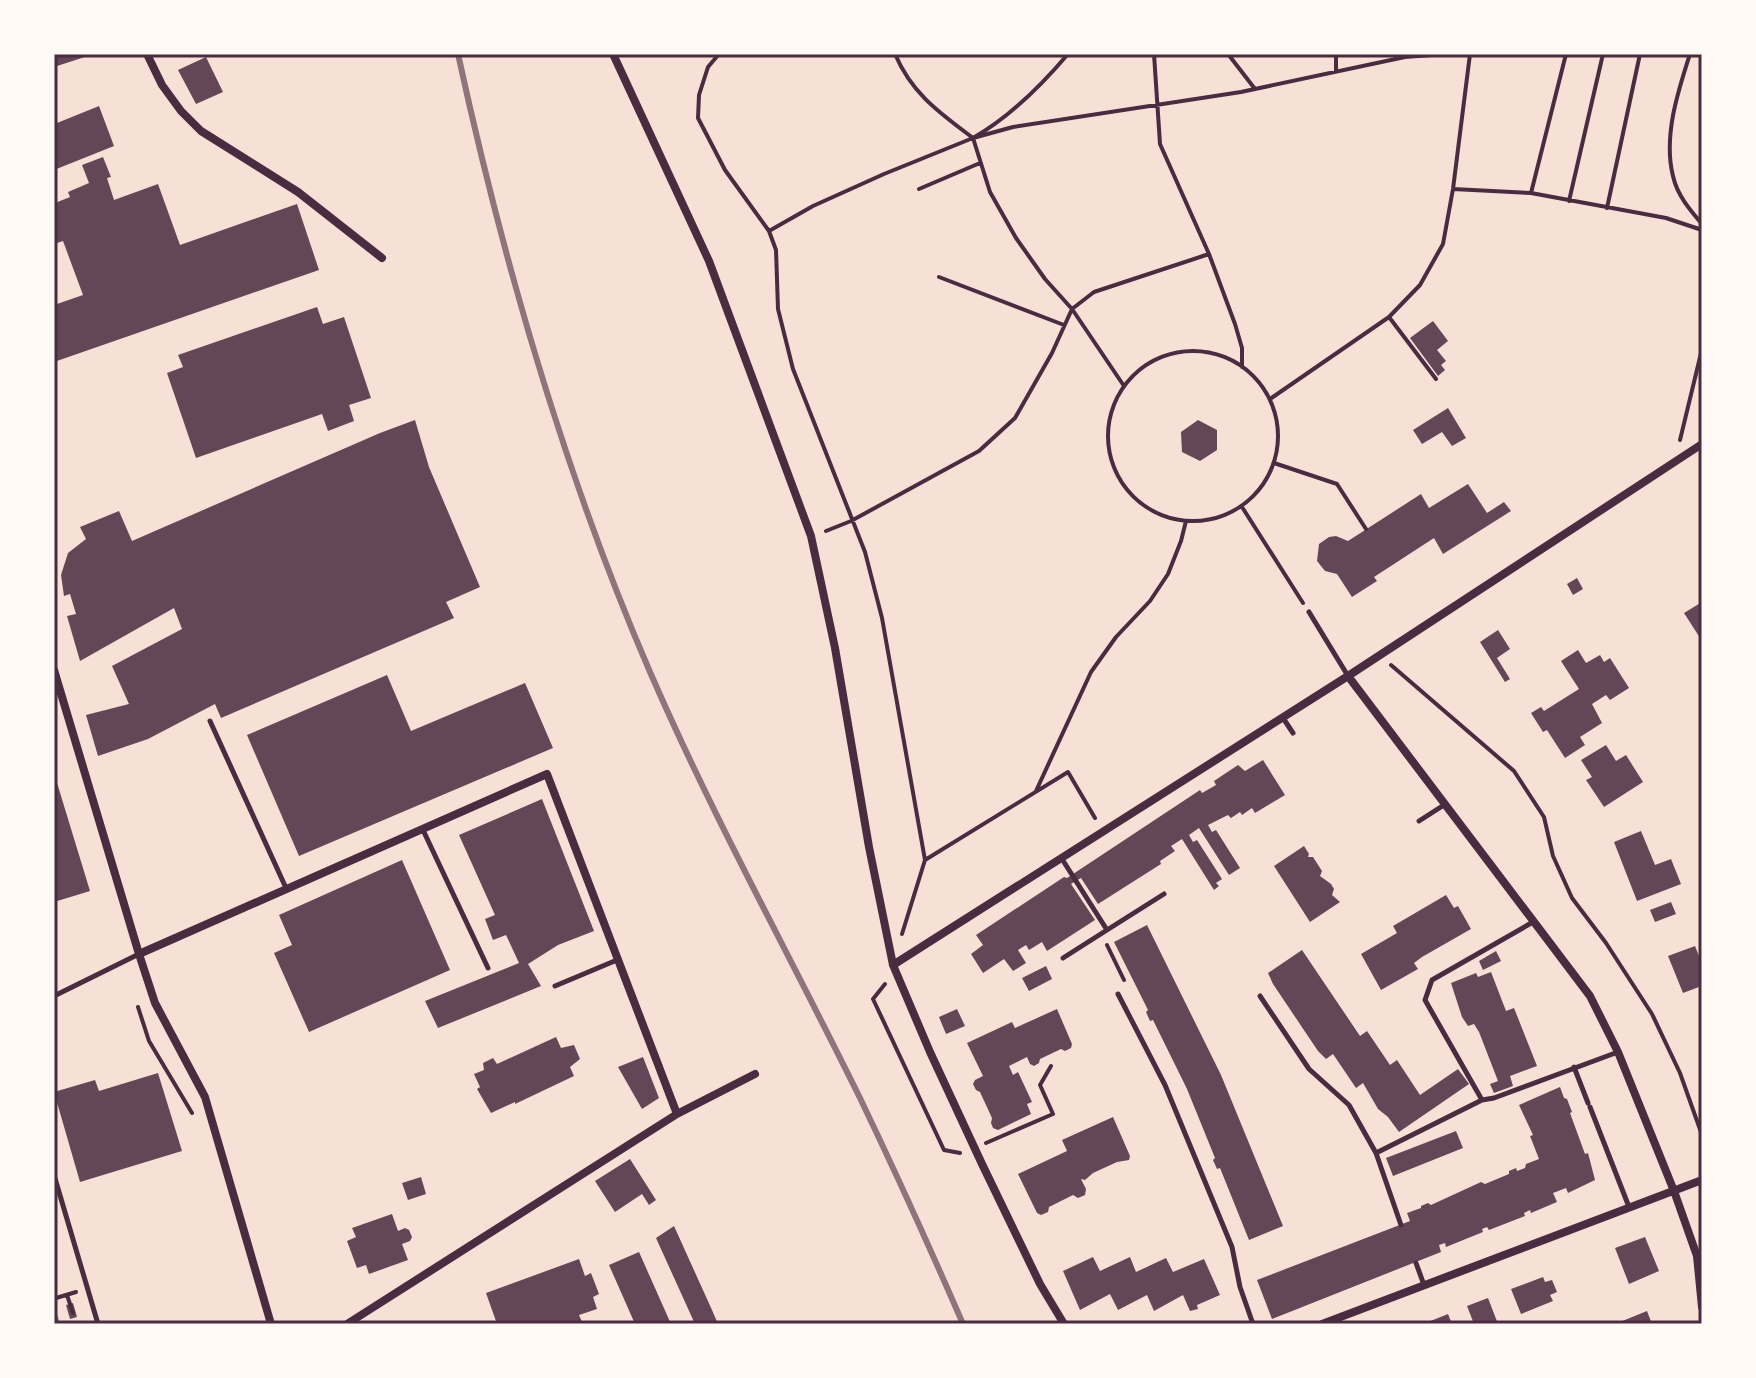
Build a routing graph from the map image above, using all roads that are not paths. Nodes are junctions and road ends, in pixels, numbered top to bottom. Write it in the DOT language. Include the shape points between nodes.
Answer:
graph roads {
  1 [pos="147,54"];
  2 [pos="613,54"];
  3 [pos="382,258"];
  4 [pos="1702,444"];
  5 [pos="1309,612"];
  6 [pos="54,670"];
  7 [pos="1348,676"];
  8 [pos="1283,718"];
  9 [pos="210,721"];
  10 [pos="1293,733"];
  11 [pos="1444,805"];
  12 [pos="1419,821"];
  13 [pos="423,829"];
  14 [pos="1062,859"];
  15 [pos="286,888"];
  16 [pos="1164,894"];
  17 [pos="1533,922"];
  18 [pos="1107,930"];
  19 [pos="139,954"];
  20 [pos="1063,958"];
  21 [pos="618,960"];
  22 [pos="893,965"];
  23 [pos="488,968"];
  24 [pos="555,986"];
  25 [pos="1118,994"];
  26 [pos="54,996"];
  27 [pos="1260,996"];
  28 [pos="1618,1052"];
  29 [pos="1574,1067"];
  30 [pos="755,1074"];
  31 [pos="1482,1100"];
  32 [pos="677,1114"];
  33 [pos="1376,1153"];
  34 [pos="54,1175"];
  35 [pos="1702,1180"];
  36 [pos="1674,1191"];
  37 [pos="1629,1208"];
  38 [pos="1401,1225"];
  39 [pos="1416,1263"];
  40 [pos="1425,1286"];
  41 [pos="1702,1307"];
  42 [pos="98,1324"];
  43 [pos="271,1324"];
  44 [pos="347,1324"];
  45 [pos="1064,1324"];
  46 [pos="1253,1324"];
  47 [pos="1322,1324"];
  1 -- 3 [label="street" via="162,85 201,131 298,192"];
  2 -- 22 [label="street" via="709,261 811,536"];
  4 -- 7 [label="street"];
  5 -- 7 [label="lane"];
  6 -- 19 [label="street"];
  7 -- 8 [label="street"];
  7 -- 11 [label="street"];
  8 -- 10 [label="lane"];
  8 -- 14 [label="street"];
  9 -- 15 [label="lane"];
  11 -- 12 [label="lane"];
  11 -- 17 [label="street"];
  13 -- 15 [label="street"];
  13 -- 21 [label="street" via="547,774"];
  13 -- 23 [label="lane"];
  14 -- 18 [label="lane"];
  14 -- 22 [label="street"];
  15 -- 19 [label="street"];
  16 -- 18 [label="lane"];
  17 -- 28 [label="street" via="1590,996"];
  17 -- 31 [label="lane" via="1432,980 1425,1000"];
  18 -- 20 [label="lane"];
  19 -- 26 [label="lane"];
  19 -- 43 [label="street" via="155,1003 205,1097"];
  21 -- 24 [label="lane"];
  21 -- 32 [label="street"];
  22 -- 45 [label="street" via="977,1153"];
  25 -- 46 [label="lane" via="1165,1085 1226,1232"];
  27 -- 33 [label="lane" via="1309,1069 1349,1105"];
  28 -- 29 [label="lane"];
  28 -- 36 [label="street"];
  29 -- 31 [label="lane"];
  29 -- 37 [label="lane"];
  30 -- 32 [label="street"];
  31 -- 33 [label="lane"];
  32 -- 44 [label="street"];
  33 -- 38 [label="lane"];
  34 -- 42 [label="lane"];
  35 -- 36 [label="street"];
  36 -- 37 [label="street"];
  36 -- 41 [label="street" via="1697,1256"];
  37 -- 40 [label="street"];
  39 -- 40 [label="lane"];
  40 -- 47 [label="street"];
}
